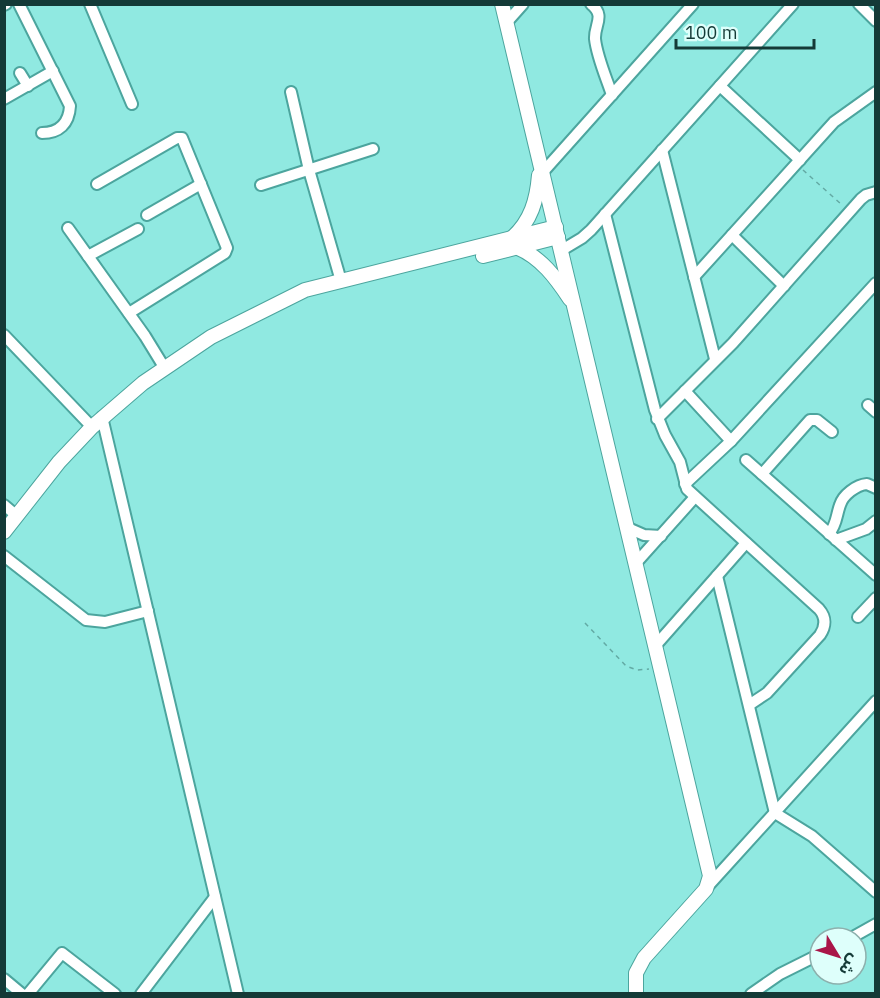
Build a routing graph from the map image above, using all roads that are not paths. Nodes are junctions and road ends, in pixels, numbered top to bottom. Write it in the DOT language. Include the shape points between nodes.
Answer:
graph roads {
  1 [pos="19,4"];
  2 [pos="90,4"];
  3 [pos="502,4"];
  4 [pos="523,4"];
  5 [pos="591,4"];
  6 [pos="693,4"];
  7 [pos="793,4"];
  8 [pos="858,4"];
  9 [pos="876,21"];
  10 [pos="507,22"];
  11 [pos="53,71"];
  12 [pos="20,73"];
  13 [pos="28,86"];
  14 [pos="720,86"];
  15 [pos="291,92"];
  16 [pos="876,92"];
  17 [pos="612,95"];
  18 [pos="4,99"];
  19 [pos="132,104"];
  20 [pos="42,133"];
  21 [pos="373,149"];
  22 [pos="662,150"];
  23 [pos="798,162"];
  24 [pos="541,165"];
  25 [pos="309,170"];
  26 [pos="97,184"];
  27 [pos="201,184"];
  28 [pos="261,185"];
  29 [pos="876,192"];
  30 [pos="147,214"];
  31 [pos="605,214"];
  32 [pos="68,228"];
  33 [pos="138,229"];
  34 [pos="732,235"];
  35 [pos="559,238"];
  36 [pos="514,243"];
  37 [pos="88,256"];
  38 [pos="694,277"];
  39 [pos="341,281"];
  40 [pos="876,283"];
  41 [pos="784,286"];
  42 [pos="271,306"];
  43 [pos="575,309"];
  44 [pos="129,314"];
  45 [pos="4,335"];
  46 [pos="715,359"];
  47 [pos="164,367"];
  48 [pos="684,391"];
  49 [pos="657,419"];
  50 [pos="97,422"];
  51 [pos="832,432"];
  52 [pos="731,441"];
  53 [pos="746,460"];
  54 [pos="762,474"];
  55 [pos="685,484"];
  56 [pos="876,489"];
  57 [pos="696,497"];
  58 [pos="4,505"];
  59 [pos="17,516"];
  60 [pos="876,521"];
  61 [pos="628,528"];
  62 [pos="4,532"];
  63 [pos="661,536"];
  64 [pos="833,537"];
  65 [pos="746,543"];
  66 [pos="4,556"];
  67 [pos="636,564"];
  68 [pos="876,575"];
  69 [pos="717,576"];
  70 [pos="876,598"];
  71 [pos="148,611"];
  72 [pos="858,617"];
  73 [pos="656,645"];
  74 [pos="876,701"];
  75 [pos="749,705"];
  76 [pos="775,813"];
  77 [pos="709,885"];
  78 [pos="876,892"];
  79 [pos="215,897"];
  80 [pos="808,960"];
  81 [pos="4,979"];
  82 [pos="22,993"];
  83 [pos="28,993"];
  84 [pos="114,993"];
  85 [pos="141,993"];
  86 [pos="238,993"];
  87 [pos="636,993"];
  88 [pos="751,993"];
  1 -- 11 [label="street"];
  2 -- 19 [label="street"];
  3 -- 10 [label="main road"];
  4 -- 10 [label="street"];
  5 -- 17 [label="street" via="600,16 596,43"];
  6 -- 17 [label="street"];
  7 -- 14 [label="street"];
  8 -- 9 [label="street"];
  10 -- 24 [label="main road"];
  11 -- 13 [label="street"];
  11 -- 20 [label="street" via="68,99 70,114 63,127"];
  12 -- 13 [label="street"];
  13 -- 18 [label="street"];
  14 -- 22 [label="street"];
  14 -- 23 [label="street"];
  15 -- 25 [label="street"];
  16 -- 23 [label="street" via="840,116"];
  17 -- 24 [label="street"];
  21 -- 25 [label="street"];
  22 -- 31 [label="street"];
  22 -- 38 [label="street"];
  23 -- 34 [label="street"];
  24 -- 35 [label="main road"];
  24 -- 36 [label="main road" via="534,206"];
  25 -- 28 [label="street"];
  25 -- 39 [label="street"];
  26 -- 27 [label="street" via="180,138"];
  27 -- 30 [label="street"];
  27 -- 44 [label="street" via="226,252"];
  29 -- 41 [label="street" via="866,195 849,212"];
  31 -- 35 [label="street" via="582,238"];
  31 -- 49 [label="street"];
  32 -- 37 [label="street"];
  33 -- 37 [label="street"];
  34 -- 38 [label="street"];
  34 -- 41 [label="street"];
  35 -- 36 [label="main road"];
  35 -- 43 [label="main road"];
  36 -- 39 [label="main road"];
  36 -- 42 [label="main road"];
  36 -- 43 [label="main road" via="544,266"];
  37 -- 44 [label="street"];
  38 -- 46 [label="street"];
  39 -- 42 [label="main road" via="305,290"];
  40 -- 52 [label="street"];
  41 -- 46 [label="street"];
  42 -- 47 [label="main road"];
  43 -- 61 [label="main road"];
  44 -- 47 [label="street"];
  45 -- 50 [label="street"];
  46 -- 48 [label="street"];
  47 -- 50 [label="main road"];
  48 -- 49 [label="street"];
  48 -- 52 [label="street"];
  49 -- 55 [label="street" via="680,462"];
  50 -- 59 [label="main road" via="59,462"];
  50 -- 71 [label="street"];
  51 -- 54 [label="street" via="817,420 810,420"];
  52 -- 55 [label="street"];
  53 -- 54 [label="street"];
  54 -- 64 [label="street"];
  55 -- 57 [label="street"];
  56 -- 64 [label="street" via="867,484 855,488 841,502"];
  57 -- 63 [label="street"];
  57 -- 65 [label="street"];
  58 -- 59 [label="street"];
  59 -- 62 [label="main road"];
  60 -- 64 [label="street" via="866,529"];
  61 -- 63 [label="street" via="644,535"];
  61 -- 67 [label="main road"];
  63 -- 67 [label="street"];
  64 -- 68 [label="street"];
  65 -- 69 [label="street"];
  65 -- 75 [label="street" via="819,609 825,624 820,635 761,698"];
  66 -- 71 [label="street" via="86,620 105,622"];
  67 -- 73 [label="main road"];
  69 -- 73 [label="street"];
  69 -- 75 [label="street"];
  70 -- 72 [label="street"];
  71 -- 79 [label="street"];
  73 -- 77 [label="main road" via="710,871"];
  74 -- 76 [label="street"];
  75 -- 76 [label="street"];
  76 -- 77 [label="street"];
  76 -- 78 [label="street" via="812,836"];
  77 -- 87 [label="main road" via="644,958 636,973"];
  79 -- 85 [label="street"];
  79 -- 86 [label="street"];
  80 -- 88 [label="street"];
  81 -- 82 [label="street"];
  83 -- 84 [label="street" via="63,953"];
}
